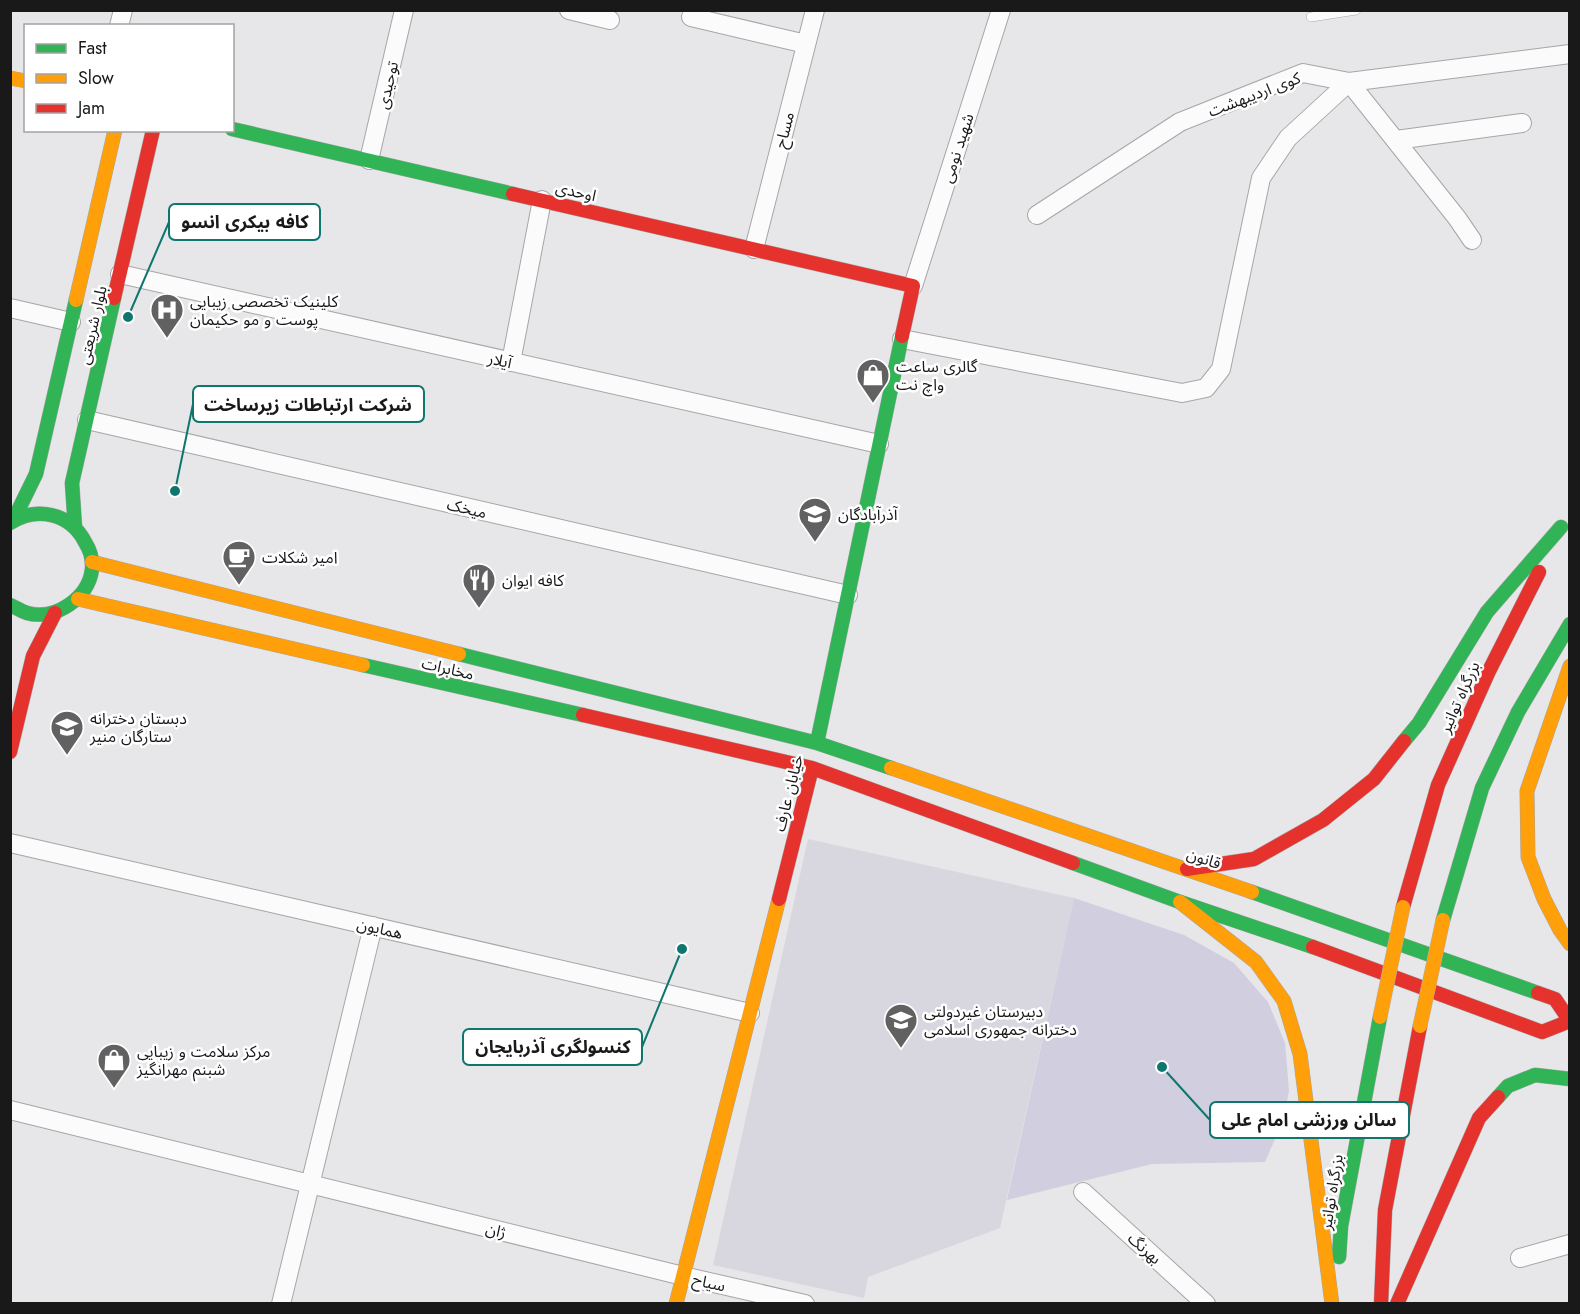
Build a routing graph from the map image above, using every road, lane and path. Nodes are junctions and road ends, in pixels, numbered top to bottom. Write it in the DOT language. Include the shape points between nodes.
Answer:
graph roads {
  1 [pos="404,10"];
  2 [pos="569,10"];
  3 [pos="815,10"];
  4 [pos="1001,10"];
  5 [pos="1356,10"];
  6 [pos="691,17"];
  7 [pos="1311,17"];
  8 [pos="610,20"];
  9 [pos="806,44"];
  10 [pos="1569,54"];
  11 [pos="1349,82"];
  12 [pos="1522,123"];
  13 [pos="234,129"];
  14 [pos="115,132"];
  15 [pos="153,132"];
  16 [pos="1396,140"];
  17 [pos="369,160"];
  18 [pos="542,200"];
  19 [pos="1037,215"];
  20 [pos="1472,240"];
  21 [pos="754,249"];
  22 [pos="120,274"];
  23 [pos="913,286"];
  24 [pos="10,308"];
  25 [pos="71,322"];
  26 [pos="902,339"];
  27 [pos="511,362"];
  28 [pos="87,420"];
  29 [pos="879,444"];
  30 [pos="1569,511"];
  31 [pos="12,522"];
  32 [pos="75,527"];
  33 [pos="1561,527"];
  34 [pos="92,562"];
  35 [pos="848,595"];
  36 [pos="78,599"];
  37 [pos="10,605"];
  38 [pos="55,613"];
  39 [pos="1569,624"];
  40 [pos="1569,666"];
  41 [pos="817,743"];
  42 [pos="10,752"];
  43 [pos="812,768"];
  44 [pos="10,843"];
  45 [pos="1187,869"];
  46 [pos="1180,902"];
  47 [pos="373,926"];
  48 [pos="1569,944"];
  49 [pos="750,1013"];
  50 [pos="1569,1079"];
  51 [pos="10,1110"];
  52 [pos="310,1184"];
  53 [pos="1083,1192"];
  54 [pos="1569,1244"];
  55 [pos="1520,1258"];
  56 [pos="683,1276"];
  57 [pos="281,1304"];
  58 [pos="676,1304"];
  59 [pos="805,1304"];
  60 [pos="1206,1304"];
  61 [pos="1334,1304"];
  62 [pos="1381,1304"];
  63 [pos="1397,1304"];
  1 -- 17 [label="street, توحیدی"];
  2 -- 8 [label="street"];
  3 -- 9 [label="street, مساح"];
  4 -- 23 [label="street, شهید نومی"];
  5 -- 7 [label="lane"];
  6 -- 9 [label="street"];
  9 -- 21 [label="street, مساح"];
  10 -- 11 [label="street, کوی اردیبهشت"];
  11 -- 16 [label="street"];
  11 -- 19 [label="street, کوی اردیبهشت" via="1303,73 1180,122"];
  11 -- 26 [label="street" via="1288,138 1261,178 1221,369 1206,388 1182,393"];
  12 -- 16 [label="street"];
  13 -- 17 [label="main road, اوحدی"];
  14 -- 25 [label="main road, بلوار شریعتى"];
  15 -- 22 [label="main road, بلوار شریعتى"];
  16 -- 20 [label="street"];
  17 -- 18 [label="main road, اوحدی"];
  18 -- 21 [label="main road, اوحدی"];
  18 -- 27 [label="street"];
  21 -- 23 [label="main road, اوحدی"];
  22 -- 27 [label="street, آیلار"];
  22 -- 28 [label="main road, بلوار شریعتى"];
  23 -- 26 [label="main road, خیابان عارف"];
  24 -- 25 [label="street"];
  25 -- 31 [label="main road, بلوار شریعتى" via="36,474"];
  26 -- 29 [label="main road, خیابان عارف"];
  27 -- 29 [label="street, آیلار"];
  28 -- 32 [label="main road, بلوار شریعتى" via="72,483"];
  28 -- 35 [label="street, میخک"];
  29 -- 35 [label="main road, خیابان عارف"];
  30 -- 33 [label="main road, بزرگراه توانیر"];
  31 -- 32 [label="main road" via="26,515 52,514"];
  32 -- 34 [label="main road" via="84,537"];
  33 -- 45 [label="main road" via="1487,612 1419,723 1374,779 1323,820 1254,860"];
  33 -- 61 [label="main road, بزرگراه توانیر, bridge" via="1488,671 1438,784 1403,907 1380,1017 1341,1226"];
  34 -- 36 [label="main road" via="86,588"];
  34 -- 41 [label="main road, مخابرات"];
  35 -- 41 [label="main road, خیابان عارف"];
  36 -- 38 [label="main road"];
  36 -- 43 [label="main road, مخابرات"];
  37 -- 38 [label="main road" via="29,614"];
  38 -- 42 [label="main road" via="33,656"];
  39 -- 62 [label="main road, bridge" via="1518,712 1482,788 1443,920 1385,1210"];
  40 -- 48 [label="main road" via="1527,791 1527,802 1528,857 1544,899"];
  41 -- 43 [label="main road, خیابان عارف"];
  41 -- 45 [label="main road, قانون"];
  43 -- 46 [label="main road, قانون"];
  43 -- 49 [label="main road, خیابان عارف"];
  44 -- 47 [label="street, همایون"];
  45 -- 46 [label="main road, قانون" via="1555,999 1569,1021 1542,1032"];
  46 -- 61 [label="main road" via="1256,962 1284,1001 1300,1054"];
  47 -- 49 [label="street, همایون"];
  47 -- 52 [label="street"];
  49 -- 56 [label="main road, خیابان عارف"];
  50 -- 63 [label="main road" via="1535,1075 1508,1086 1479,1118"];
  51 -- 52 [label="street, ژان"];
  52 -- 56 [label="street, ژان"];
  52 -- 57 [label="street"];
  53 -- 60 [label="street, بهرنگ"];
  54 -- 55 [label="street"];
  56 -- 58 [label="main road, خیابان عارف"];
  56 -- 59 [label="street, سیاح"];
}
